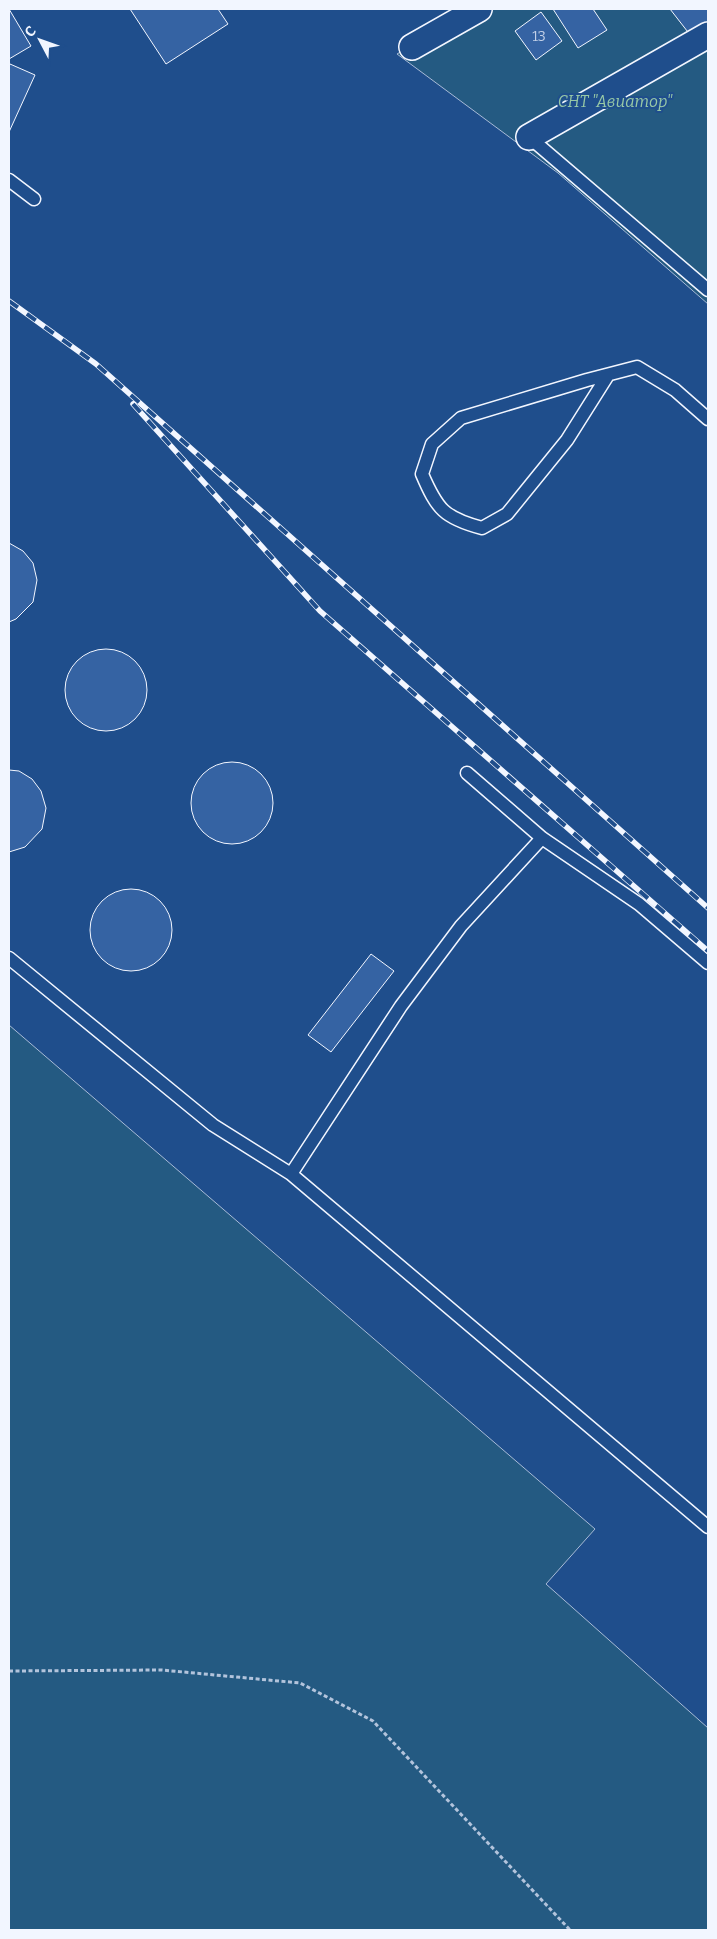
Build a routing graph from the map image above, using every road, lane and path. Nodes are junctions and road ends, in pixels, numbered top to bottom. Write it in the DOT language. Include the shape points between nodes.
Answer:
graph roads {
  1 [pos="479,9"];
  2 [pos="708,36"];
  3 [pos="412,47"];
  4 [pos="529,136"];
  5 [pos="9,180"];
  6 [pos="34,199"];
  7 [pos="708,290"];
  8 [pos="608,375"];
  9 [pos="708,419"];
  10 [pos="467,773"];
  11 [pos="542,838"];
  12 [pos="9,958"];
  13 [pos="708,963"];
  14 [pos="291,1174"];
  15 [pos="706,1521"];
  16 [pos="9,1671"];
  17 [pos="570,1930"];
  1 -- 3 [label="street"];
  2 -- 4 [label="street"];
  4 -- 7 [label="lane"];
  5 -- 6 [label="lane"];
  8 -- 8 [label="lane" via="461,418 432,444 422,474 433,502 456,522 482,528 507,514 566,440"];
  8 -- 9 [label="lane" via="637,368 675,390"];
  10 -- 11 [label="lane"];
  11 -- 13 [label="lane" via="639,904"];
  11 -- 14 [label="lane" via="461,926 401,1006"];
  12 -- 14 [label="lane" via="213,1125"];
  14 -- 15 [label="lane"];
  16 -- 17 [label="path" via="162,1670 300,1683 374,1722"];
}
